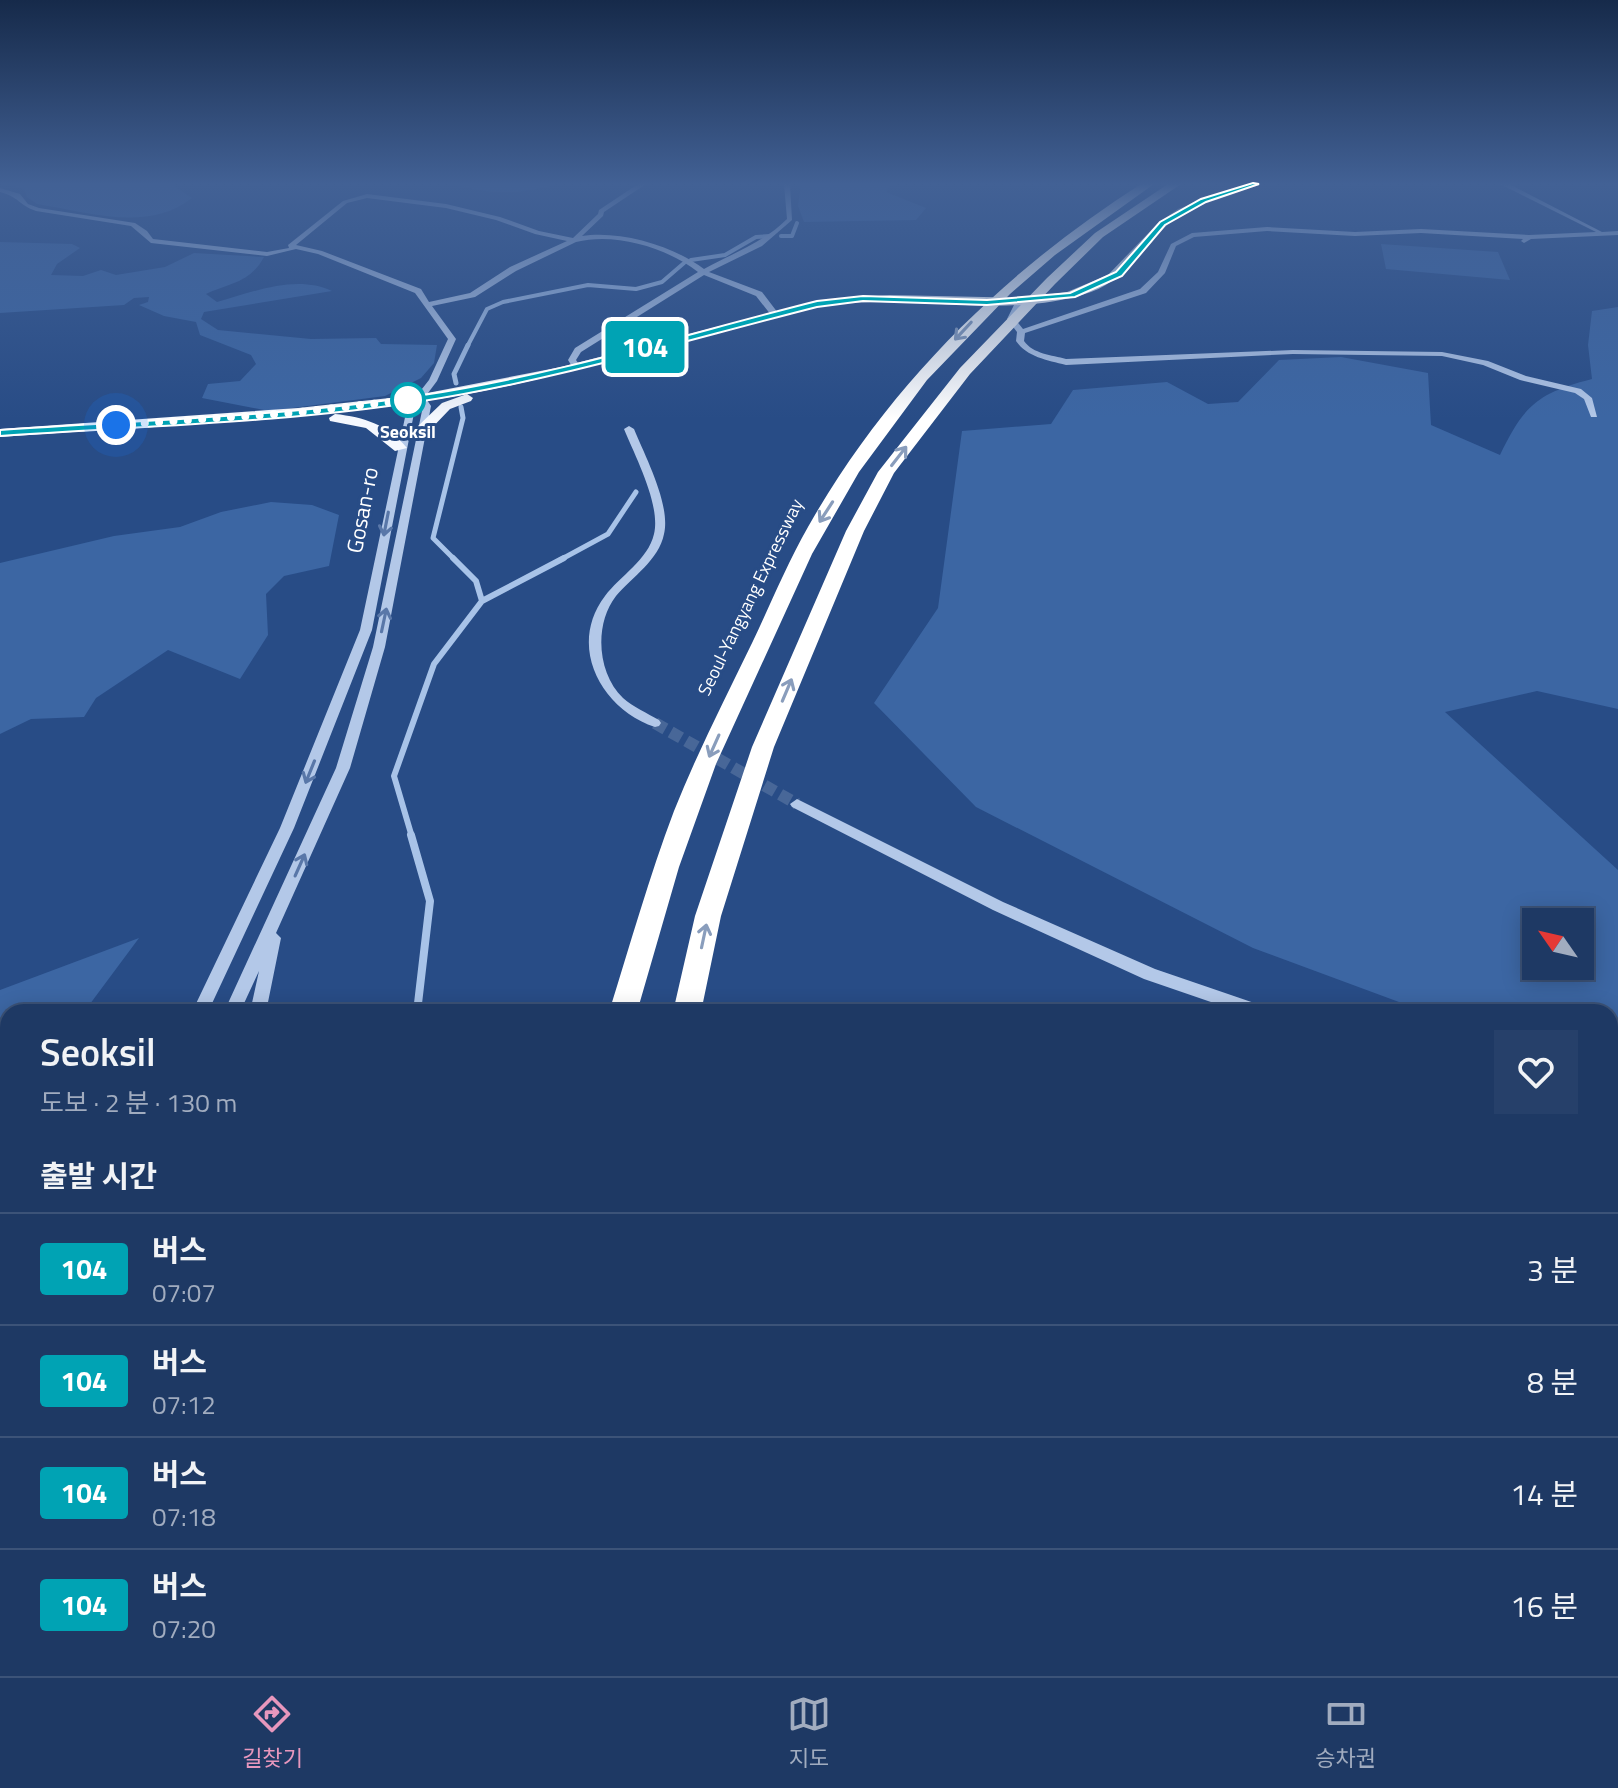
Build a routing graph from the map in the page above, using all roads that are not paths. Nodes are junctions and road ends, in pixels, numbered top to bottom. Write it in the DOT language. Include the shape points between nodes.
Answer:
graph roads {
  1 [pos="346,262"];
  2 [pos="527,262"];
  3 [pos="690,262"];
  4 [pos="724,262"];
  5 [pos="1035,262"];
  6 [pos="1071,262"];
  7 [pos="1129,262"];
  8 [pos="1166,262"];
  9 [pos="703,272"];
  10 [pos="1014,301"];
  11 [pos="429,304"];
  12 [pos="774,313"];
  13 [pos="1021,332"];
  14 [pos="576,366"];
  15 [pos="515,382"];
  16 [pos="421,398"];
  17 [pos="291,413"];
  18 [pos="1594,415"];
  19 [pos="629,429"];
  20 [pos="422,430"];
  21 [pos="0,433"];
  22 [pos="400,448"];
  23 [pos="655,723"];
  24 [pos="797,804"];
  25 [pos="279,911"];
  26 [pos="204,1004"];
  27 [pos="236,1004"];
  28 [pos="260,1004"];
  29 [pos="625,1004"];
  30 [pos="689,1004"];
  31 [pos="1237,1004"];
  1 -- 11 [label="street" via="418,291"];
  2 -- 11 [label="street" via="472,295"];
  3 -- 9 [label="street"];
  4 -- 9 [label="street"];
  5 -- 29 [label="highway, Seoul-Yangyang Expressway, one-way" via="919,380 818,525 697,782"];
  30 -- 6 [label="highway, one-way" via="708,916 763,747 855,531 886,472 965,371"];
  7 -- 10 [label="main road" via="1107,282 1072,295"];
  8 -- 13 [label="street" via="1143,291"];
  9 -- 12 [label="street" via="759,294"];
  9 -- 14 [label="street" via="578,350 572,360"];
  10 -- 12 [label="main road" via="863,298"];
  10 -- 13 [label="street" via="1018,305 1011,319"];
  11 -- 16 [label="street" via="452,339"];
  12 -- 14 [label="main road"];
  13 -- 18 [label="street" via="1025,348 1066,362 1293,352 1453,356 1578,391 1588,398"];
  14 -- 15 [label="main road"];
  15 -- 16 [label="main road"];
  15 -- 20 [label="main road" via="446,406"];
  16 -- 17 [label="main road"];
  16 -- 20 [label="street, Gosan-ro" via="427,406"];
  16 -- 22 [label="street, Gosan-ro" via="411,408"];
  17 -- 21 [label="main road"];
  17 -- 22 [label="main road" via="370,423"];
  19 -- 23 [label="street" via="659,516 660,535 606,601 596,628 596,653 602,678 618,700"];
  25 -- 20 [label="street, Gosan-ro, one-way" via="343,768 379,647"];
  22 -- 26 [label="street, Gosan-ro, one-way" via="366,630 287,828"];
  24 -- 31 [label="street" via="998,906 1150,974"];
  25 -- 27 [label="street, Gosan-ro"];
  25 -- 28 [label="street"];
}
